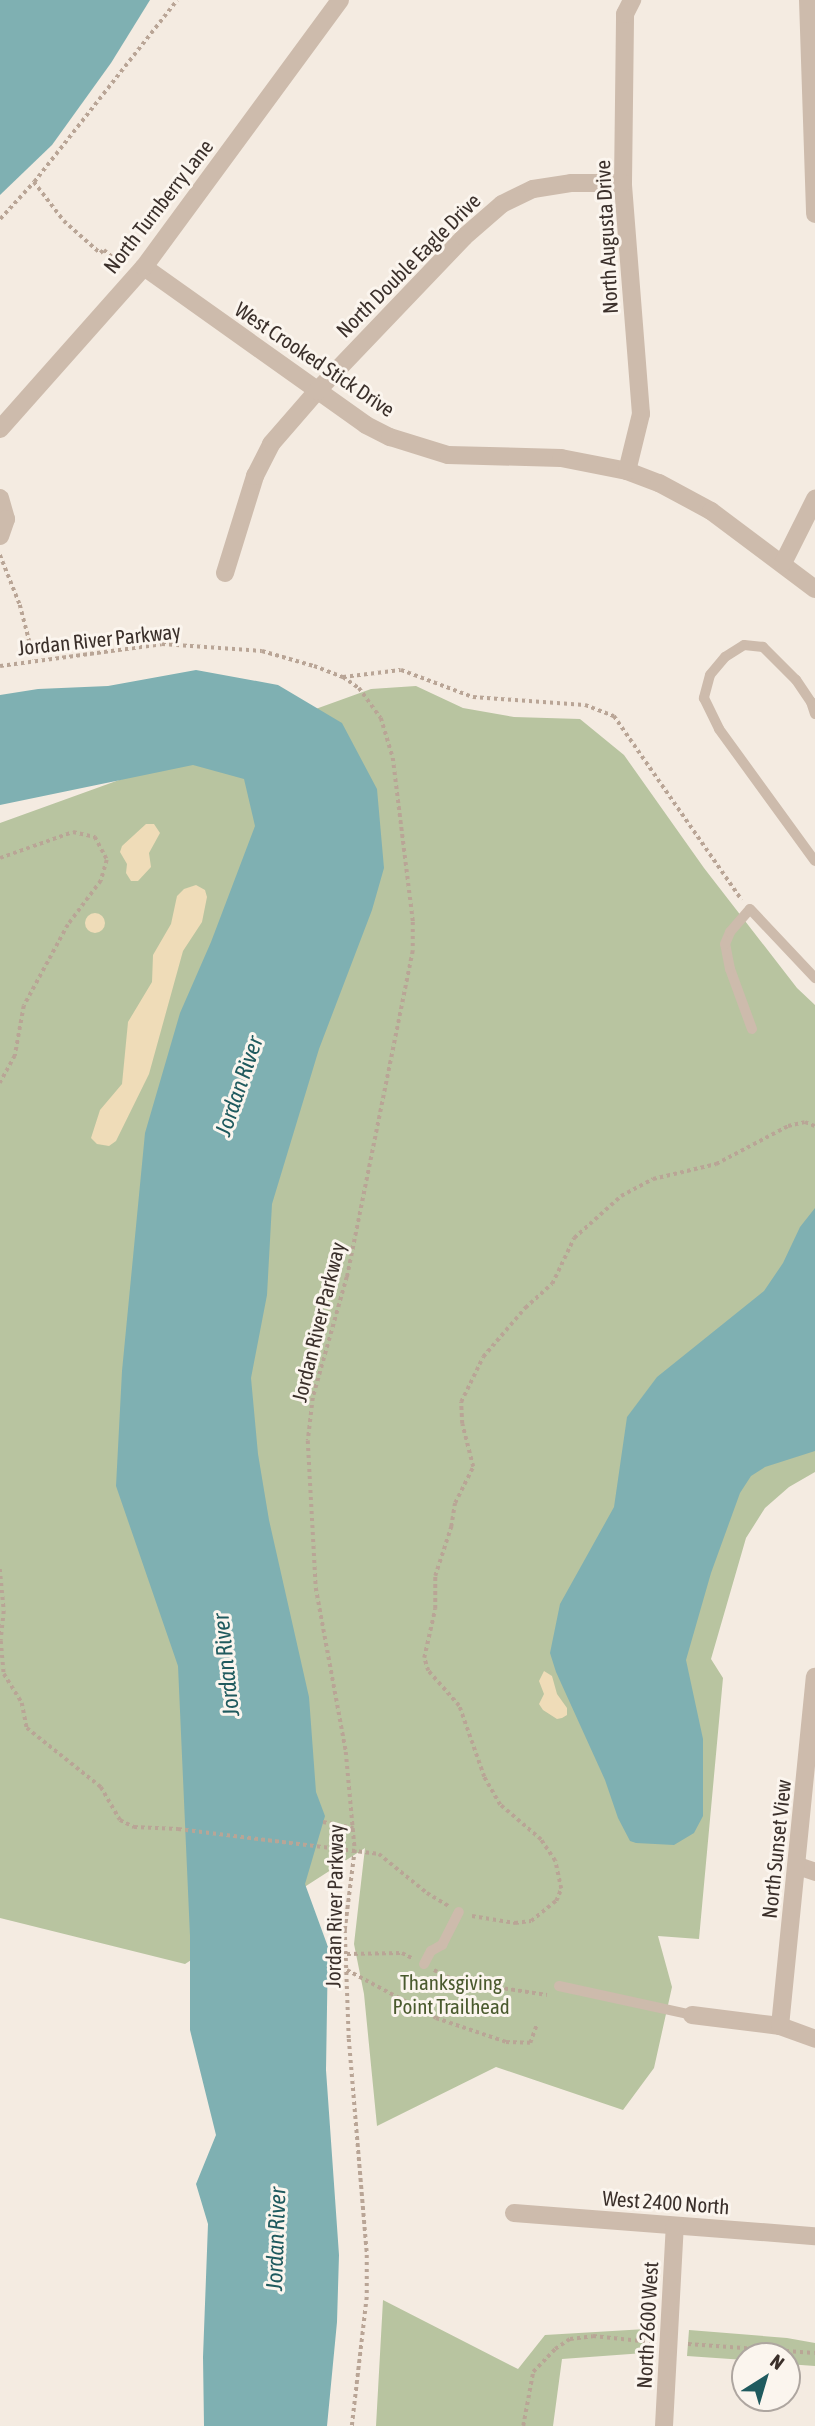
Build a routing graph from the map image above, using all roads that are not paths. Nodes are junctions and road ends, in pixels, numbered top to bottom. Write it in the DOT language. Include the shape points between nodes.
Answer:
graph roads {
  1 [pos="340,0"];
  2 [pos="632,0"];
  3 [pos="808,0"];
  4 [pos="623,183"];
  5 [pos="815,214"];
  6 [pos="139,272"];
  7 [pos="317,391"];
  8 [pos="0,429"];
  9 [pos="627,471"];
  10 [pos="0,498"];
  11 [pos="815,499"];
  12 [pos="0,536"];
  13 [pos="783,563"];
  14 [pos="225,573"];
  15 [pos="815,589"];
  16 [pos="815,715"];
  17 [pos="815,860"];
  18 [pos="815,978"];
  19 [pos="752,1029"];
  20 [pos="815,1677"];
  21 [pos="807,1869"];
  22 [pos="459,1912"];
  23 [pos="424,1964"];
  24 [pos="558,1986"];
  25 [pos="692,2015"];
  26 [pos="780,2026"];
  27 [pos="815,2039"];
  28 [pos="514,2213"];
  29 [pos="675,2226"];
  30 [pos="815,2236"];
  31 [pos="664,2426"];
  1 -- 6 [label="street, North Turnberry Lane"];
  2 -- 4 [label="street, North Augusta Drive" via="625,14"];
  3 -- 5 [label="street"];
  4 -- 7 [label="street, North Double Eagle Drive" via="551,185 502,204 464,237"];
  4 -- 9 [label="street, North Augusta Drive" via="641,414"];
  6 -- 7 [label="street, West Crooked Stick Drive"];
  6 -- 8 [label="street, North Turnberry Lane"];
  7 -- 9 [label="street, West Crooked Stick Drive" via="366,425 448,455 561,458"];
  7 -- 14 [label="street, North Double Eagle Drive" via="263,458"];
  9 -- 13 [label="street, West Crooked Stick Drive" via="703,506"];
  10 -- 12 [label="street" via="6,519"];
  11 -- 13 [label="street"];
  13 -- 15 [label="street, West Crooked Stick Drive"];
  16 -- 17 [label="lane" via="796,680 763,647 744,645 724,657 710,675 704,698 726,739"];
  18 -- 19 [label="lane" via="750,909 725,944"];
  20 -- 21 [label="street, North Sunset View"];
  21 -- 26 [label="street, North Sunset View"];
  22 -- 23 [label="lane" via="442,1945 431,1951"];
  24 -- 25 [label="lane"];
  25 -- 26 [label="street"];
  26 -- 27 [label="street"];
  28 -- 29 [label="street, West 2400 North"];
  29 -- 30 [label="street, West 2400 North"];
  29 -- 31 [label="street, North 2600 West"];
}
